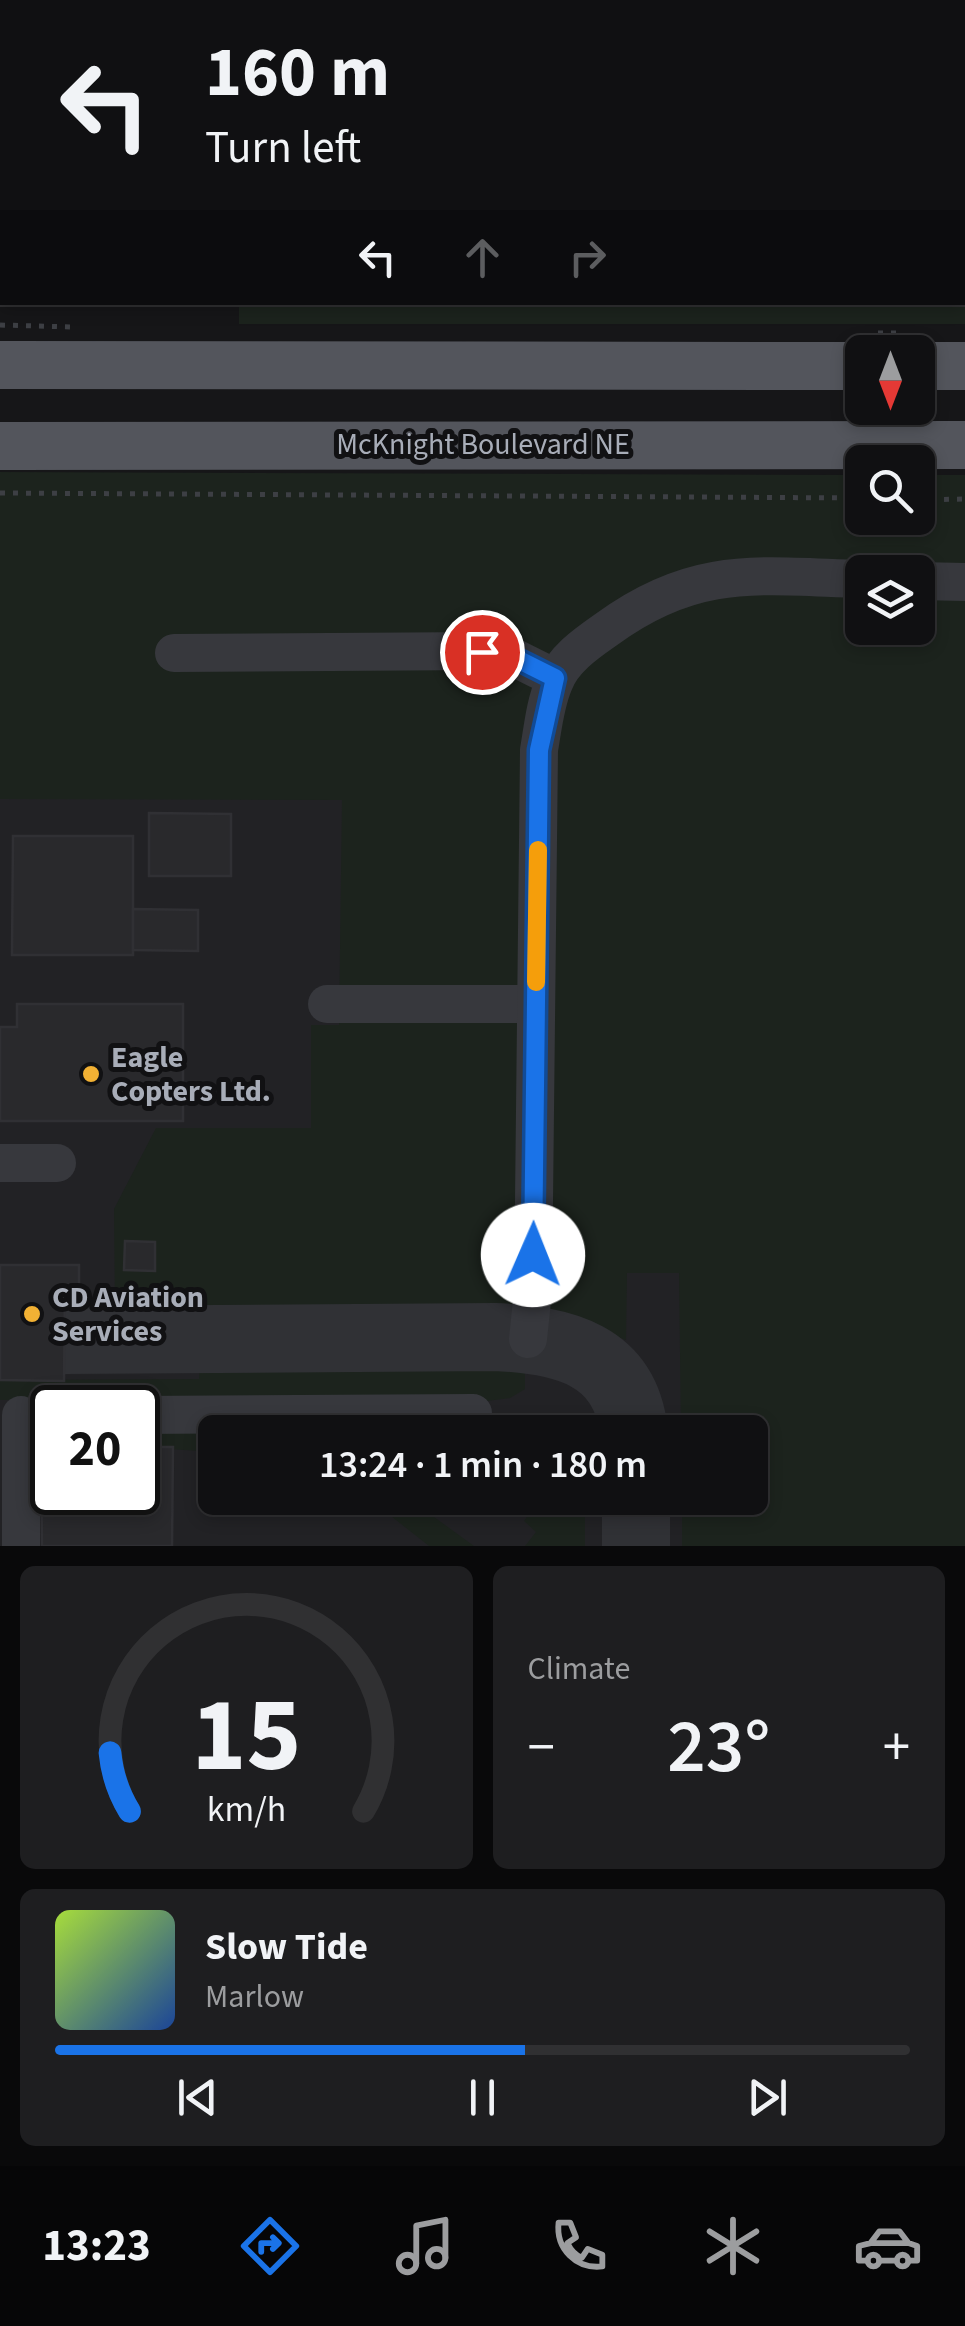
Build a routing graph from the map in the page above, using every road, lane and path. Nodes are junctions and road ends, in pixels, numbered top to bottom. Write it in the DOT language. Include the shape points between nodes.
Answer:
graph roads {
  1 [pos="0,365"];
  2 [pos="845,366"];
  3 [pos="935,366"];
  4 [pos="965,366"];
  5 [pos="965,444"];
  6 [pos="0,446"];
  7 [pos="0,492"];
  8 [pos="845,498"];
  9 [pos="965,499"];
  10 [pos="935,500"];
  11 [pos="845,578"];
  12 [pos="935,581"];
  13 [pos="965,582"];
  14 [pos="174,653"];
  15 [pos="555,678"];
  16 [pos="327,1004"];
  17 [pos="536,1004"];
  18 [pos="57,1163"];
  19 [pos="0,1164"];
  20 [pos="528,1339"];
  21 [pos="473,1413"];
  22 [pos="160,1414"];
  23 [pos="25,1415"];
  24 [pos="21,1546"];
  1 -- 2 [label="main road"];
  3 -- 4 [label="main road"];
  5 -- 6 [label="main road, McKnight Boulevard NE"];
  7 -- 8 [label="path"];
  9 -- 10 [label="path"];
  11 -- 15 [label="street" via="736,575 662,594 578,650"];
  12 -- 13 [label="street"];
  14 -- 15 [label="street" via="482,652 513,657"];
  15 -- 17 [label="street" via="539,750"];
  16 -- 17 [label="street"];
  17 -- 20 [label="street"];
  18 -- 19 [label="street"];
  21 -- 22 [label="street"];
  23 -- 24 [label="street"];
}
